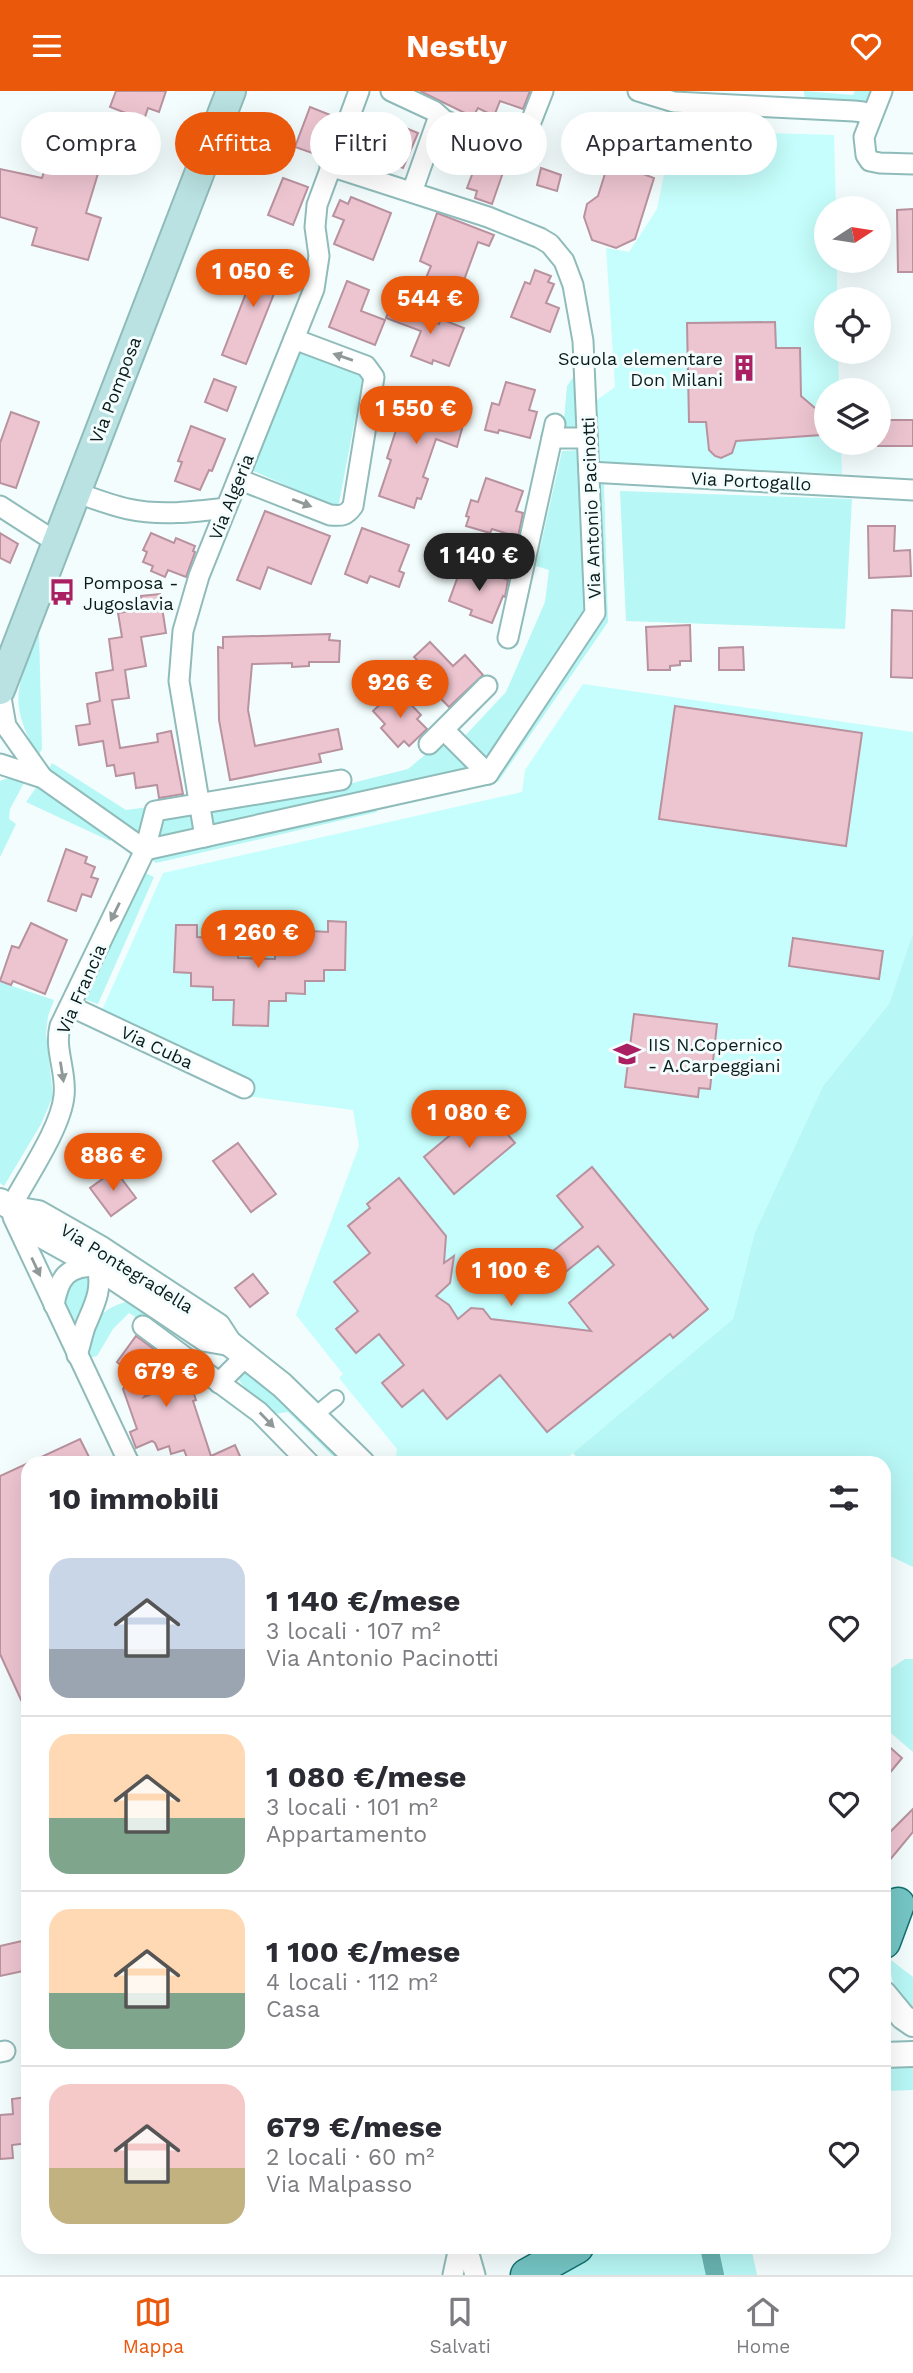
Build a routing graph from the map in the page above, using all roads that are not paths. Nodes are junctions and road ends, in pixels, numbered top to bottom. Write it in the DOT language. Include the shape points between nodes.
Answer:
graph roads {
  1 [pos="231,91"];
  2 [pos="359,91"];
  3 [pos="391,91"];
  4 [pos="543,91"];
  5 [pos="638,91"];
  6 [pos="882,91"];
  7 [pos="836,111"];
  8 [pos="351,112"];
  9 [pos="433,112"];
  10 [pos="535,112"];
  11 [pos="870,118"];
  12 [pos="864,137"];
  13 [pos="426,152"];
  14 [pos="913,164"];
  15 [pos="327,175"];
  16 [pos="358,175"];
  17 [pos="412,192"];
  18 [pos="294,339"];
  19 [pos="587,438"];
  20 [pos="589,473"];
  21 [pos="238,479"];
  22 [pos="913,490"];
  23 [pos="75,492"];
  24 [pos="0,506"];
  25 [pos="226,508"];
  26 [pos="56,542"];
  27 [pos="508,638"];
  28 [pos="487,686"];
  29 [pos="0,691"];
  30 [pos="444,730"];
  31 [pos="429,744"];
  32 [pos="0,764"];
  33 [pos="488,773"];
  34 [pos="43,778"];
  35 [pos="341,780"];
  36 [pos="320,783"];
  37 [pos="201,804"];
  38 [pos="325,810"];
  39 [pos="205,837"];
  40 [pos="145,850"];
  41 [pos="70,1006"];
  42 [pos="244,1088"];
  43 [pos="8,1206"];
  44 [pos="102,1259"];
  45 [pos="137,1292"];
  46 [pos="54,1305"];
  47 [pos="95,1306"];
  48 [pos="144,1326"];
  49 [pos="237,1350"];
  50 [pos="77,1355"];
  51 [pos="219,1383"];
  52 [pos="336,1398"];
  53 [pos="314,1416"];
  54 [pos="127,1456"];
  55 [pos="302,1456"];
  56 [pos="355,1456"];
  57 [pos="898,1902"];
  58 [pos="891,1922"];
  59 [pos="891,2002"];
  60 [pos="913,2024"];
  61 [pos="913,2054"];
  62 [pos="891,2055"];
  63 [pos="458,2254"];
  64 [pos="469,2254"];
  65 [pos="564,2254"];
  66 [pos="453,2275"];
  67 [pos="475,2275"];
  68 [pos="527,2275"];
  1 -- 23 [label="main road, Via Pomposa"];
  2 -- 8 [label="street"];
  3 -- 9 [label="street"];
  4 -- 10 [label="street"];
  5 -- 7 [label="street" via="674,102"];
  6 -- 11 [label="street"];
  7 -- 11 [label="street" via="863,112"];
  7 -- 12 [label="street" via="849,117"];
  11 -- 12 [label="street"];
  12 -- 14 [label="street" via="870,160"];
  13 -- 17 [label="street"];
  15 -- 18 [label="street, Via Algeria" via="315,214 318,256 314,289"];
  16 -- 17 [label="street, Via Antonio Pacinotti"];
  17 -- 19 [label="street, Via Antonio Pacinotti" via="540,237 558,252 577,297"];
  18 -- 21 [label="street, Via Algeria"];
  21 -- 18 [label="street, one-way" via="330,515 341,516 353,506 374,377 366,366"];
  19 -- 20 [label="street, Via Antonio Pacinotti"];
  19 -- 27 [label="street, Via Antonio Pacinotti" via="553,431"];
  20 -- 22 [label="street, Via Portogallo"];
  20 -- 33 [label="street, Via Antonio Pacinotti" via="595,613"];
  21 -- 25 [label="street, Via Algeria"];
  23 -- 25 [label="street" via="154,513"];
  23 -- 26 [label="main road, Via Pomposa"];
  24 -- 26 [label="street"];
  25 -- 37 [label="street, Via Algeria" via="192,597 180,648 179,681"];
  26 -- 29 [label="main road, Via Pomposa"];
  28 -- 30 [label="street"];
  29 -- 34 [label="street" via="6,726"];
  30 -- 31 [label="street"];
  30 -- 33 [label="street"];
  32 -- 34 [label="street"];
  33 -- 38 [label="street"];
  34 -- 40 [label="street"];
  35 -- 36 [label="street"];
  36 -- 37 [label="street"];
  36 -- 38 [label="street"];
  37 -- 39 [label="street, Via Algeria"];
  37 -- 40 [label="street" via="155,811"];
  38 -- 39 [label="street"];
  39 -- 40 [label="street"];
  40 -- 41 [label="street, Via Francia, one-way"];
  41 -- 42 [label="street, Via Cuba"];
  41 -- 43 [label="street, Via Francia, one-way" via="58,1039 63,1102 55,1125"];
  43 -- 44 [label="street, Via Pontegradella" via="38,1213"];
  43 -- 46 [label="street, one-way"];
  44 -- 45 [label="street, Via Pontegradella"];
  44 -- 46 [label="street" via="61,1279"];
  44 -- 47 [label="street"];
  44 -- 49 [label="street, Via Pontegradella" via="218,1326"];
  45 -- 47 [label="street"];
  45 -- 49 [label="street, Via Pontegradella" via="206,1339"];
  46 -- 50 [label="street"];
  47 -- 50 [label="street"];
  48 -- 51 [label="street"];
  49 -- 51 [label="street"];
  49 -- 53 [label="street, Via Pontegradella"];
  50 -- 54 [label="street"];
  51 -- 55 [label="street, one-way" via="259,1412"];
  52 -- 53 [label="street"];
  53 -- 56 [label="street, Via Pontegradella"];
  57 -- 58 [label="main road"];
  59 -- 60 [label="street"];
  61 -- 62 [label="street"];
  63 -- 66 [label="street"];
  64 -- 67 [label="street"];
  65 -- 68 [label="main road"];
}
